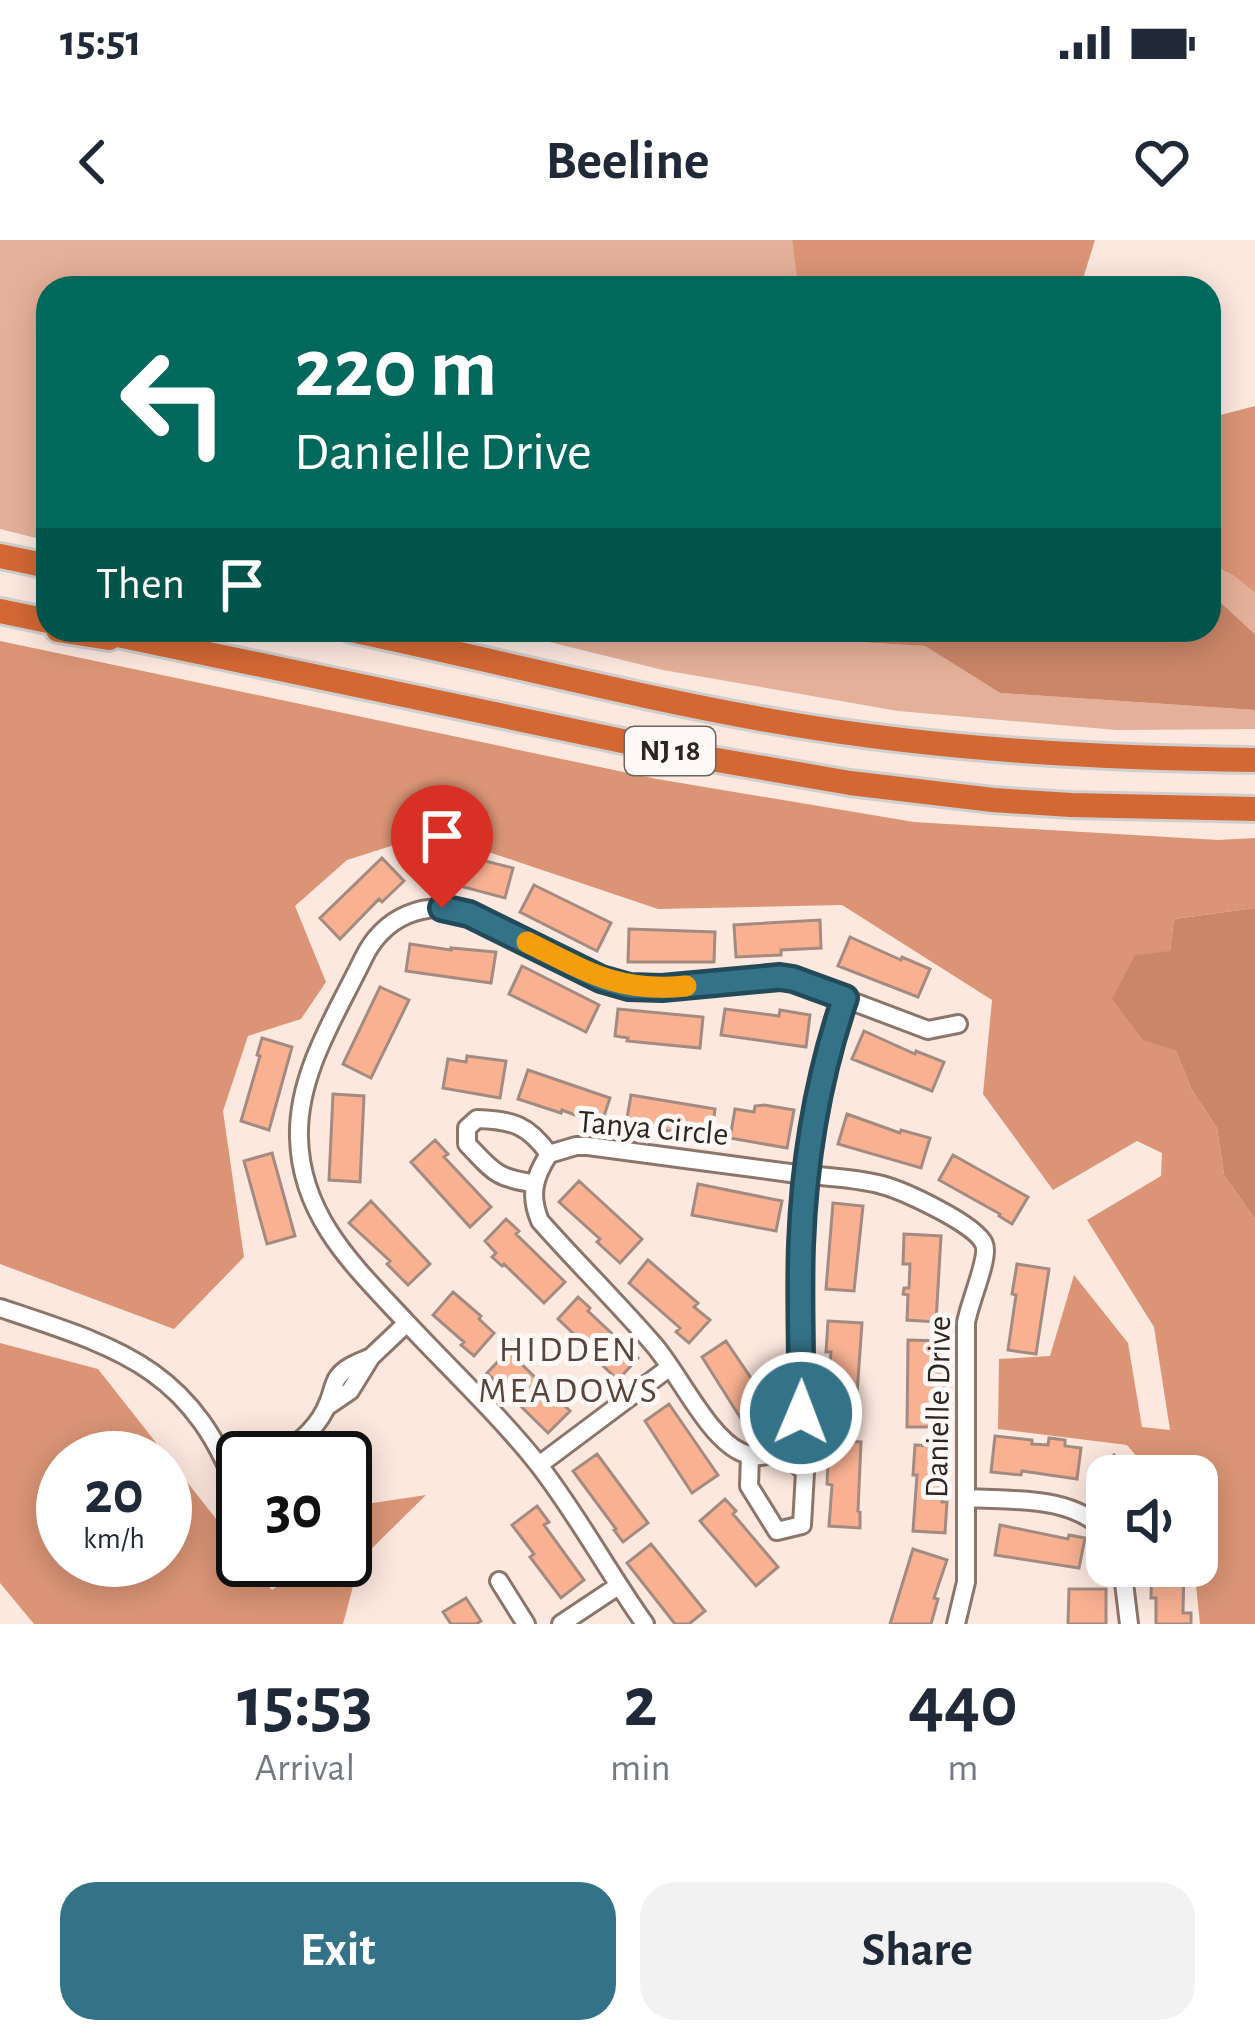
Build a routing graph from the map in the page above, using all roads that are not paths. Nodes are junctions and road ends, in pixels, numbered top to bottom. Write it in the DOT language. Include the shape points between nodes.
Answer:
graph roads {
  1 [pos="0,556"];
  2 [pos="36,564"];
  3 [pos="0,611"];
  4 [pos="36,621"];
  5 [pos="0,622"];
  6 [pos="36,624"];
  7 [pos="140,642"];
  8 [pos="145,642"];
  9 [pos="403,642"];
  10 [pos="154,644"];
  11 [pos="1255,760"];
  12 [pos="1255,809"];
  13 [pos="845,998"];
  14 [pos="958,1024"];
  15 [pos="549,1154"];
  16 [pos="807,1175"];
  17 [pos="533,1184"];
  18 [pos="0,1308"];
  19 [pos="407,1323"];
  20 [pos="670,1367"];
  21 [pos="309,1431"];
  22 [pos="216,1442"];
  23 [pos="780,1449"];
  24 [pos="750,1455"];
  25 [pos="538,1465"];
  26 [pos="967,1498"];
  27 [pos="1086,1516"];
  28 [pos="499,1581"];
  29 [pos="618,1586"];
  30 [pos="1125,1587"];
  31 [pos="526,1624"];
  32 [pos="561,1624"];
  33 [pos="645,1624"];
  34 [pos="956,1624"];
  35 [pos="1129,1624"];
  1 -- 2 [label="highway"];
  3 -- 4 [label="highway"];
  5 -- 6 [label="highway"];
  7 -- 10 [label="highway"];
  8 -- 10 [label="highway, NJ 18"];
  9 -- 11 [label="highway, NJ 18" via="860,734 1052,754"];
  10 -- 12 [label="highway, NJ 18" via="850,783 1071,805"];
  13 -- 14 [label="street" via="928,1030"];
  13 -- 16 [label="street" via="823,1071"];
  13 -- 19 [label="street" via="780,977 629,987 459,911 425,909 392,922 368,950 314,1060 299,1142 323,1225"];
  15 -- 16 [label="street, Tanya Circle" via="588,1146"];
  15 -- 17 [label="street, Tanya Circle"];
  15 -- 17 [label="street" via="522,1126 477,1118 467,1128 466,1144 497,1175"];
  16 -- 23 [label="street" via="801,1413"];
  16 -- 26 [label="street, Danielle Drive" via="909,1195 982,1240 987,1257 966,1323"];
  17 -- 20 [label="street" via="540,1221"];
  18 -- 22 [label="street" via="107,1345 153,1372"];
  19 -- 21 [label="street" via="338,1378"];
  19 -- 25 [label="street"];
  20 -- 24 [label="street" via="714,1431"];
  20 -- 25 [label="street"];
  23 -- 24 [label="street"];
  23 -- 24 [label="street" via="805,1472 802,1525 777,1531 749,1486"];
  25 -- 29 [label="street"];
  26 -- 27 [label="street" via="1065,1506"];
  26 -- 34 [label="street, Danielle Drive" via="966,1582"];
  28 -- 31 [label="street"];
  29 -- 32 [label="street"];
  29 -- 33 [label="street"];
  30 -- 35 [label="street"];
}
